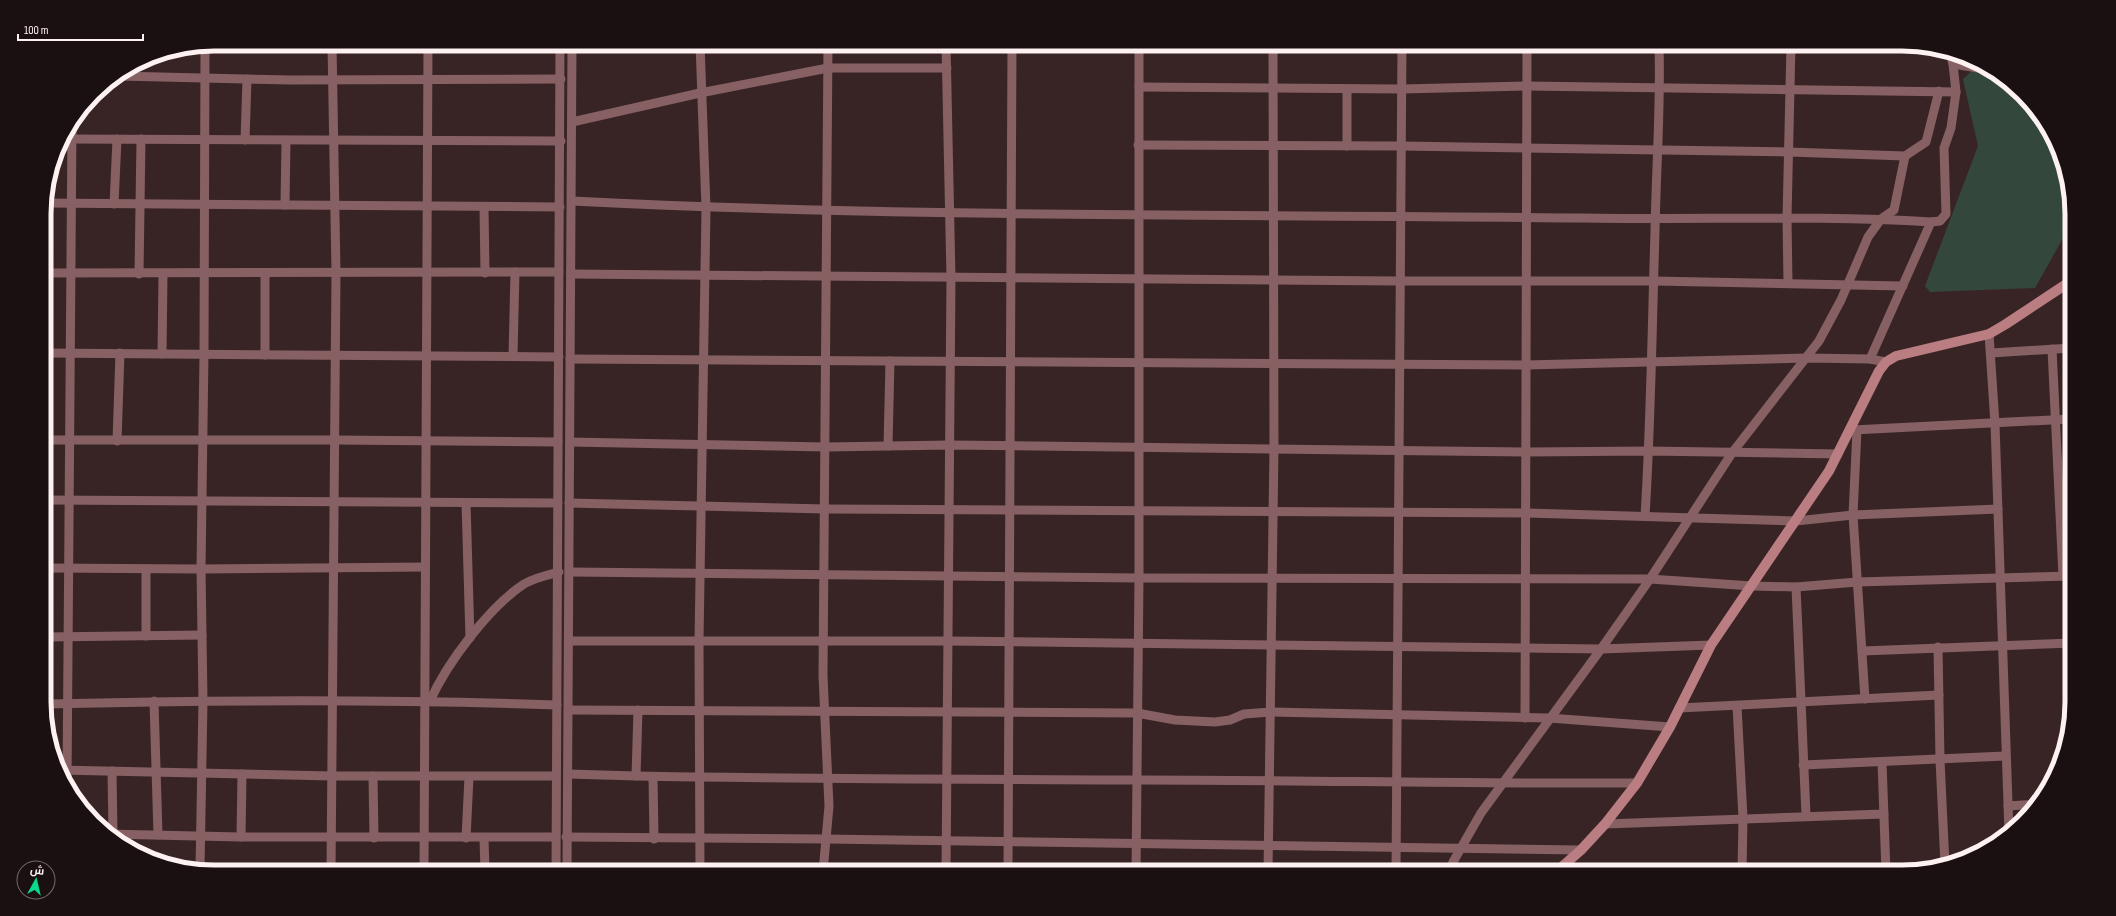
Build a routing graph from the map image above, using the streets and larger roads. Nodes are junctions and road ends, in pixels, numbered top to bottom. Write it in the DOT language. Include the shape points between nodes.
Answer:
graph roads {
  1 [pos="205,51"];
  2 [pos="332,51"];
  3 [pos="428,51"];
  4 [pos="560,51"];
  5 [pos="572,51"];
  6 [pos="700,51"];
  7 [pos="828,51"];
  8 [pos="946,51"];
  9 [pos="1012,51"];
  10 [pos="1139,51"];
  11 [pos="1272,51"];
  12 [pos="1402,51"];
  13 [pos="1527,51"];
  14 [pos="1659,51"];
  15 [pos="1791,51"];
  16 [pos="1952,59"];
  17 [pos="1953,64"];
  18 [pos="1972,67"];
  19 [pos="828,68"];
  20 [pos="947,68"];
  21 [pos="126,76"];
  22 [pos="206,78"];
  23 [pos="427,78"];
  24 [pos="247,79"];
  25 [pos="333,79"];
  26 [pos="561,79"];
  27 [pos="1527,86"];
  28 [pos="1139,87"];
  29 [pos="1660,87"];
  30 [pos="1272,88"];
  31 [pos="1347,89"];
  32 [pos="1402,89"];
  33 [pos="1790,89"];
  34 [pos="1939,90"];
  35 [pos="1956,92"];
  36 [pos="700,93"];
  37 [pos="572,122"];
  38 [pos="72,134"];
  39 [pos="72,139"];
  40 [pos="117,139"];
  41 [pos="141,139"];
  42 [pos="205,140"];
  43 [pos="244,140"];
  44 [pos="286,141"];
  45 [pos="335,141"];
  46 [pos="426,141"];
  47 [pos="561,141"];
  48 [pos="1138,146"];
  49 [pos="1347,146"];
  50 [pos="1402,146"];
  51 [pos="1272,147"];
  52 [pos="1528,148"];
  53 [pos="1658,151"];
  54 [pos="1789,152"];
  55 [pos="1905,156"];
  56 [pos="572,201"];
  57 [pos="51,203"];
  58 [pos="72,204"];
  59 [pos="114,204"];
  60 [pos="140,204"];
  61 [pos="204,204"];
  62 [pos="285,205"];
  63 [pos="336,206"];
  64 [pos="426,206"];
  65 [pos="484,207"];
  66 [pos="560,207"];
  67 [pos="706,208"];
  68 [pos="826,211"];
  69 [pos="951,214"];
  70 [pos="1011,215"];
  71 [pos="1139,216"];
  72 [pos="1272,216"];
  73 [pos="1401,217"];
  74 [pos="1527,218"];
  75 [pos="1787,218"];
  76 [pos="1655,219"];
  77 [pos="1881,219"];
  78 [pos="1931,222"];
  79 [pos="515,272"];
  80 [pos="559,272"];
  81 [pos="51,273"];
  82 [pos="485,273"];
  83 [pos="71,274"];
  84 [pos="139,274"];
  85 [pos="163,274"];
  86 [pos="204,274"];
  87 [pos="265,274"];
  88 [pos="336,274"];
  89 [pos="427,274"];
  90 [pos="571,274"];
  91 [pos="704,276"];
  92 [pos="826,277"];
  93 [pos="951,278"];
  94 [pos="1011,278"];
  95 [pos="1140,279"];
  96 [pos="1273,279"];
  97 [pos="1400,281"];
  98 [pos="1527,281"];
  99 [pos="1654,281"];
  100 [pos="1788,283"];
  101 [pos="1847,285"];
  102 [pos="2065,285"];
  103 [pos="1903,286"];
  104 [pos="1989,334"];
  105 [pos="2065,348"];
  106 [pos="2052,349"];
  107 [pos="51,353"];
  108 [pos="71,353"];
  109 [pos="120,353"];
  110 [pos="1991,353"];
  111 [pos="162,354"];
  112 [pos="204,354"];
  113 [pos="265,355"];
  114 [pos="335,355"];
  115 [pos="427,356"];
  116 [pos="513,356"];
  117 [pos="559,357"];
  118 [pos="1806,358"];
  119 [pos="570,359"];
  120 [pos="1870,359"];
  121 [pos="704,360"];
  122 [pos="826,361"];
  123 [pos="890,361"];
  124 [pos="1012,361"];
  125 [pos="950,362"];
  126 [pos="1886,362"];
  127 [pos="1652,363"];
  128 [pos="1140,364"];
  129 [pos="1273,364"];
  130 [pos="1400,364"];
  131 [pos="1526,365"];
  132 [pos="2065,419"];
  133 [pos="2055,420"];
  134 [pos="1995,424"];
  135 [pos="1853,430"];
  136 [pos="51,440"];
  137 [pos="69,440"];
  138 [pos="334,440"];
  139 [pos="117,441"];
  140 [pos="204,441"];
  141 [pos="427,441"];
  142 [pos="558,442"];
  143 [pos="570,442"];
  144 [pos="703,445"];
  145 [pos="950,445"];
  146 [pos="888,446"];
  147 [pos="1011,446"];
  148 [pos="826,447"];
  149 [pos="1139,447"];
  150 [pos="1274,448"];
  151 [pos="1399,450"];
  152 [pos="1649,451"];
  153 [pos="1527,452"];
  154 [pos="1732,453"];
  155 [pos="1838,454"];
  156 [pos="51,500"];
  157 [pos="70,500"];
  158 [pos="202,501"];
  159 [pos="334,501"];
  160 [pos="425,503"];
  161 [pos="466,503"];
  162 [pos="558,503"];
  163 [pos="569,503"];
  164 [pos="702,507"];
  165 [pos="825,509"];
  166 [pos="1998,509"];
  167 [pos="2060,509"];
  168 [pos="2065,509"];
  169 [pos="949,510"];
  170 [pos="1010,511"];
  171 [pos="1139,511"];
  172 [pos="1272,512"];
  173 [pos="1398,512"];
  174 [pos="1527,513"];
  175 [pos="1853,515"];
  176 [pos="1646,516"];
  177 [pos="1690,517"];
  178 [pos="1796,521"];
  179 [pos="2065,557"];
  180 [pos="425,567"];
  181 [pos="51,568"];
  182 [pos="69,568"];
  183 [pos="334,568"];
  184 [pos="146,569"];
  185 [pos="201,570"];
  186 [pos="558,572"];
  187 [pos="570,572"];
  188 [pos="700,574"];
  189 [pos="825,575"];
  190 [pos="948,575"];
  191 [pos="1009,576"];
  192 [pos="2065,576"];
  193 [pos="1999,577"];
  194 [pos="1139,578"];
  195 [pos="1271,578"];
  196 [pos="1398,578"];
  197 [pos="1526,579"];
  198 [pos="1650,579"];
  199 [pos="1858,582"];
  200 [pos="1752,586"];
  201 [pos="1796,587"];
  202 [pos="202,635"];
  203 [pos="146,636"];
  204 [pos="51,637"];
  205 [pos="68,637"];
  206 [pos="470,638"];
  207 [pos="569,641"];
  208 [pos="699,641"];
  209 [pos="823,641"];
  210 [pos="948,641"];
  211 [pos="1008,643"];
  212 [pos="2065,643"];
  213 [pos="1137,644"];
  214 [pos="1270,644"];
  215 [pos="1711,645"];
  216 [pos="2002,645"];
  217 [pos="1398,646"];
  218 [pos="1938,647"];
  219 [pos="1526,648"];
  220 [pos="1601,649"];
  221 [pos="1862,651"];
  222 [pos="1939,695"];
  223 [pos="1865,699"];
  224 [pos="154,701"];
  225 [pos="203,701"];
  226 [pos="333,701"];
  227 [pos="428,701"];
  228 [pos="69,703"];
  229 [pos="1800,703"];
  230 [pos="51,704"];
  231 [pos="557,705"];
  232 [pos="1737,706"];
  233 [pos="1679,708"];
  234 [pos="569,710"];
  235 [pos="638,710"];
  236 [pos="699,710"];
  237 [pos="824,711"];
  238 [pos="948,711"];
  239 [pos="1271,712"];
  240 [pos="1008,713"];
  241 [pos="1137,714"];
  242 [pos="1397,716"];
  243 [pos="1525,718"];
  244 [pos="1549,718"];
  245 [pos="1670,727"];
  246 [pos="2005,756"];
  247 [pos="1940,760"];
  248 [pos="1882,762"];
  249 [pos="1804,765"];
  250 [pos="63,766"];
  251 [pos="66,770"];
  252 [pos="112,771"];
  253 [pos="155,772"];
  254 [pos="202,773"];
  255 [pos="242,774"];
  256 [pos="568,774"];
  257 [pos="332,776"];
  258 [pos="373,776"];
  259 [pos="556,776"];
  260 [pos="636,776"];
  261 [pos="425,777"];
  262 [pos="469,777"];
  263 [pos="653,777"];
  264 [pos="701,777"];
  265 [pos="828,779"];
  266 [pos="948,780"];
  267 [pos="1137,780"];
  268 [pos="1008,781"];
  269 [pos="1269,781"];
  270 [pos="1397,782"];
  271 [pos="1637,783"];
  272 [pos="1502,784"];
  273 [pos="2029,805"];
  274 [pos="2008,806"];
  275 [pos="1884,814"];
  276 [pos="1806,815"];
  277 [pos="1743,818"];
  278 [pos="1604,824"];
  279 [pos="2009,826"];
  280 [pos="110,828"];
  281 [pos="119,834"];
  282 [pos="158,835"];
  283 [pos="200,836"];
  284 [pos="241,837"];
  285 [pos="331,837"];
  286 [pos="555,837"];
  287 [pos="374,838"];
  288 [pos="425,838"];
  289 [pos="466,838"];
  290 [pos="484,838"];
  291 [pos="566,838"];
  292 [pos="654,839"];
  293 [pos="700,839"];
  294 [pos="825,839"];
  295 [pos="946,842"];
  296 [pos="1007,842"];
  297 [pos="1136,844"];
  298 [pos="1268,844"];
  299 [pos="1396,847"];
  300 [pos="1461,848"];
  301 [pos="1580,850"];
  302 [pos="1945,859"];
  303 [pos="200,865"];
  304 [pos="331,865"];
  305 [pos="424,865"];
  306 [pos="485,865"];
  307 [pos="556,865"];
  308 [pos="567,865"];
  309 [pos="700,865"];
  310 [pos="823,865"];
  311 [pos="946,865"];
  312 [pos="1008,865"];
  313 [pos="1136,865"];
  314 [pos="1268,865"];
  315 [pos="1396,865"];
  316 [pos="1452,865"];
  317 [pos="1564,865"];
  318 [pos="1742,865"];
  319 [pos="1886,865"];
  1 -- 22 [label="street"];
  2 -- 25 [label="street"];
  3 -- 23 [label="street"];
  4 -- 26 [label="street"];
  5 -- 37 [label="street"];
  6 -- 36 [label="street"];
  7 -- 19 [label="street"];
  8 -- 20 [label="street"];
  9 -- 70 [label="street"];
  10 -- 28 [label="street"];
  11 -- 30 [label="street"];
  12 -- 32 [label="street"];
  13 -- 27 [label="street"];
  14 -- 29 [label="street"];
  15 -- 33 [label="street"];
  16 -- 17 [label="street"];
  17 -- 18 [label="street"];
  17 -- 35 [label="street"];
  19 -- 20 [label="street"];
  19 -- 36 [label="street"];
  19 -- 68 [label="street"];
  20 -- 69 [label="street"];
  21 -- 22 [label="street"];
  22 -- 24 [label="street"];
  22 -- 42 [label="street"];
  23 -- 25 [label="street"];
  23 -- 26 [label="street"];
  23 -- 46 [label="street"];
  24 -- 25 [label="street"];
  24 -- 43 [label="street"];
  25 -- 45 [label="street"];
  26 -- 47 [label="street"];
  27 -- 29 [label="street"];
  27 -- 32 [label="street"];
  27 -- 52 [label="street"];
  28 -- 30 [label="street"];
  28 -- 48 [label="street"];
  29 -- 33 [label="street"];
  29 -- 53 [label="street"];
  30 -- 31 [label="street"];
  30 -- 51 [label="street"];
  31 -- 32 [label="street"];
  31 -- 49 [label="street"];
  32 -- 50 [label="street"];
  33 -- 34 [label="street"];
  33 -- 54 [label="street"];
  34 -- 35 [label="street"];
  34 -- 55 [label="street" via="1926,142"];
  35 -- 78 [label="street" via="1951,128 1944,148 1946,214 1940,221"];
  36 -- 37 [label="street"];
  36 -- 67 [label="street"];
  37 -- 56 [label="street"];
  38 -- 39 [label="street"];
  39 -- 40 [label="street"];
  39 -- 58 [label="street"];
  40 -- 41 [label="street"];
  40 -- 59 [label="street"];
  41 -- 42 [label="street"];
  41 -- 60 [label="street"];
  42 -- 43 [label="street"];
  42 -- 61 [label="street"];
  43 -- 44 [label="street"];
  44 -- 45 [label="street"];
  44 -- 62 [label="street"];
  45 -- 46 [label="street"];
  45 -- 63 [label="street"];
  46 -- 47 [label="street"];
  46 -- 64 [label="street"];
  47 -- 66 [label="street"];
  48 -- 51 [label="street"];
  48 -- 71 [label="street"];
  49 -- 50 [label="street"];
  49 -- 51 [label="street"];
  50 -- 52 [label="street"];
  50 -- 73 [label="street"];
  51 -- 72 [label="street"];
  52 -- 53 [label="street"];
  52 -- 74 [label="street"];
  53 -- 54 [label="street"];
  53 -- 76 [label="street"];
  54 -- 55 [label="street"];
  54 -- 75 [label="street"];
  55 -- 77 [label="street" via="1894,210"];
  56 -- 67 [label="street"];
  56 -- 90 [label="street"];
  57 -- 58 [label="street"];
  58 -- 59 [label="street"];
  58 -- 83 [label="street"];
  59 -- 60 [label="street"];
  60 -- 61 [label="street"];
  60 -- 84 [label="street"];
  61 -- 62 [label="street"];
  61 -- 86 [label="street"];
  62 -- 63 [label="street"];
  63 -- 64 [label="street"];
  63 -- 88 [label="street"];
  64 -- 65 [label="street"];
  64 -- 89 [label="street"];
  65 -- 66 [label="street"];
  65 -- 82 [label="street"];
  66 -- 80 [label="street"];
  67 -- 68 [label="street"];
  67 -- 91 [label="street"];
  68 -- 69 [label="street"];
  68 -- 92 [label="street"];
  69 -- 70 [label="street"];
  69 -- 93 [label="street"];
  70 -- 71 [label="street"];
  70 -- 94 [label="street"];
  71 -- 72 [label="street"];
  71 -- 95 [label="street"];
  72 -- 73 [label="street"];
  72 -- 96 [label="street"];
  73 -- 74 [label="street"];
  73 -- 97 [label="street"];
  74 -- 76 [label="street"];
  74 -- 98 [label="street"];
  75 -- 76 [label="street"];
  75 -- 77 [label="street"];
  75 -- 100 [label="street"];
  76 -- 99 [label="street"];
  77 -- 78 [label="street"];
  77 -- 101 [label="street" via="1862,248"];
  78 -- 103 [label="street"];
  79 -- 80 [label="street"];
  79 -- 82 [label="street"];
  79 -- 116 [label="street"];
  80 -- 117 [label="street"];
  81 -- 83 [label="street"];
  82 -- 89 [label="street"];
  83 -- 84 [label="street"];
  83 -- 108 [label="street"];
  84 -- 85 [label="street"];
  85 -- 86 [label="street"];
  85 -- 111 [label="street"];
  86 -- 87 [label="street"];
  86 -- 112 [label="street"];
  87 -- 88 [label="street"];
  87 -- 113 [label="street"];
  88 -- 89 [label="street"];
  88 -- 114 [label="street"];
  89 -- 115 [label="street"];
  90 -- 91 [label="street"];
  90 -- 119 [label="street"];
  91 -- 92 [label="street"];
  91 -- 121 [label="street"];
  92 -- 93 [label="street"];
  92 -- 122 [label="street"];
  93 -- 94 [label="street"];
  93 -- 125 [label="street"];
  94 -- 95 [label="street"];
  94 -- 124 [label="street"];
  95 -- 96 [label="street"];
  95 -- 128 [label="street"];
  96 -- 97 [label="street"];
  96 -- 129 [label="street"];
  97 -- 98 [label="street"];
  97 -- 130 [label="street"];
  98 -- 99 [label="street"];
  98 -- 131 [label="street"];
  99 -- 100 [label="street"];
  99 -- 127 [label="street"];
  100 -- 101 [label="street"];
  101 -- 103 [label="street"];
  101 -- 118 [label="street" via="1822,336"];
  102 -- 104 [label="street"];
  103 -- 120 [label="street"];
  104 -- 110 [label="street"];
  104 -- 126 [label="street" via="1896,356"];
  105 -- 106 [label="street"];
  106 -- 110 [label="street"];
  106 -- 133 [label="street"];
  107 -- 108 [label="street"];
  108 -- 109 [label="street"];
  108 -- 137 [label="street"];
  109 -- 111 [label="street"];
  109 -- 139 [label="street"];
  110 -- 134 [label="street"];
  111 -- 112 [label="street"];
  112 -- 113 [label="street"];
  112 -- 140 [label="street"];
  113 -- 114 [label="street"];
  114 -- 115 [label="street"];
  114 -- 138 [label="street"];
  115 -- 116 [label="street"];
  115 -- 141 [label="street"];
  116 -- 117 [label="street"];
  117 -- 142 [label="street"];
  118 -- 120 [label="street"];
  118 -- 127 [label="street"];
  118 -- 154 [label="street"];
  119 -- 121 [label="street"];
  119 -- 143 [label="street"];
  120 -- 126 [label="street"];
  121 -- 122 [label="street"];
  121 -- 144 [label="street"];
  122 -- 123 [label="street"];
  122 -- 148 [label="street"];
  123 -- 125 [label="street"];
  123 -- 146 [label="street"];
  124 -- 125 [label="street"];
  124 -- 128 [label="street"];
  124 -- 147 [label="street"];
  125 -- 145 [label="street"];
  126 -- 135 [label="street" via="1879,371"];
  127 -- 131 [label="street"];
  127 -- 152 [label="street"];
  128 -- 129 [label="street"];
  128 -- 149 [label="street"];
  129 -- 130 [label="street"];
  129 -- 150 [label="street"];
  130 -- 131 [label="street"];
  130 -- 151 [label="street"];
  131 -- 153 [label="street"];
  132 -- 133 [label="street"];
  133 -- 134 [label="street"];
  133 -- 167 [label="street"];
  134 -- 135 [label="street"];
  134 -- 166 [label="street"];
  135 -- 155 [label="street"];
  135 -- 175 [label="street"];
  136 -- 137 [label="street"];
  137 -- 139 [label="street"];
  137 -- 157 [label="street"];
  138 -- 140 [label="street"];
  138 -- 141 [label="street"];
  138 -- 159 [label="street"];
  139 -- 140 [label="street"];
  140 -- 158 [label="street"];
  141 -- 142 [label="street"];
  141 -- 160 [label="street"];
  142 -- 162 [label="street"];
  143 -- 144 [label="street"];
  143 -- 163 [label="street"];
  144 -- 148 [label="street"];
  144 -- 164 [label="street"];
  145 -- 146 [label="street"];
  145 -- 147 [label="street"];
  145 -- 169 [label="street"];
  146 -- 148 [label="street"];
  147 -- 149 [label="street"];
  147 -- 170 [label="street"];
  148 -- 165 [label="street"];
  149 -- 150 [label="street"];
  149 -- 171 [label="street"];
  150 -- 151 [label="street"];
  150 -- 172 [label="street"];
  151 -- 153 [label="street"];
  151 -- 173 [label="street"];
  152 -- 153 [label="street"];
  152 -- 154 [label="street"];
  152 -- 176 [label="street"];
  153 -- 174 [label="street"];
  154 -- 155 [label="street"];
  154 -- 177 [label="street"];
  155 -- 178 [label="street"];
  156 -- 157 [label="street"];
  157 -- 158 [label="street"];
  157 -- 182 [label="street"];
  158 -- 159 [label="street"];
  158 -- 185 [label="street"];
  159 -- 160 [label="street"];
  159 -- 183 [label="street"];
  160 -- 161 [label="street"];
  160 -- 180 [label="street"];
  161 -- 162 [label="street"];
  161 -- 206 [label="street"];
  162 -- 186 [label="street"];
  163 -- 164 [label="street"];
  163 -- 187 [label="street"];
  164 -- 165 [label="street"];
  164 -- 188 [label="street"];
  165 -- 169 [label="street"];
  165 -- 189 [label="street"];
  166 -- 175 [label="street"];
  166 -- 193 [label="street"];
  167 -- 168 [label="street"];
  167 -- 179 [label="street"];
  169 -- 170 [label="street"];
  169 -- 190 [label="street"];
  170 -- 171 [label="street"];
  170 -- 191 [label="street"];
  171 -- 172 [label="street"];
  171 -- 194 [label="street"];
  172 -- 173 [label="street"];
  172 -- 195 [label="street"];
  173 -- 174 [label="street"];
  173 -- 196 [label="street"];
  174 -- 176 [label="street"];
  174 -- 197 [label="street"];
  175 -- 178 [label="street"];
  175 -- 199 [label="street"];
  176 -- 177 [label="street"];
  177 -- 178 [label="street"];
  177 -- 198 [label="street"];
  178 -- 200 [label="street"];
  180 -- 183 [label="street"];
  180 -- 227 [label="street"];
  181 -- 182 [label="street"];
  182 -- 184 [label="street"];
  182 -- 205 [label="street"];
  183 -- 185 [label="street"];
  183 -- 226 [label="street"];
  184 -- 185 [label="street"];
  184 -- 203 [label="street"];
  185 -- 202 [label="street"];
  186 -- 206 [label="street" via="524,584 500,603"];
  186 -- 231 [label="street"];
  187 -- 188 [label="street"];
  187 -- 207 [label="street"];
  188 -- 189 [label="street"];
  188 -- 208 [label="street"];
  189 -- 190 [label="street"];
  189 -- 209 [label="street"];
  190 -- 191 [label="street"];
  190 -- 210 [label="street"];
  191 -- 194 [label="street"];
  191 -- 211 [label="street"];
  192 -- 193 [label="street"];
  193 -- 199 [label="street"];
  193 -- 216 [label="street"];
  194 -- 195 [label="street"];
  194 -- 213 [label="street"];
  195 -- 196 [label="street"];
  195 -- 214 [label="street"];
  196 -- 197 [label="street"];
  196 -- 217 [label="street"];
  197 -- 198 [label="street"];
  197 -- 219 [label="street"];
  198 -- 200 [label="street"];
  198 -- 220 [label="street"];
  199 -- 201 [label="street"];
  199 -- 221 [label="street"];
  200 -- 201 [label="street"];
  200 -- 215 [label="street"];
  201 -- 229 [label="street"];
  202 -- 203 [label="street"];
  202 -- 225 [label="street"];
  203 -- 205 [label="street"];
  204 -- 205 [label="street"];
  205 -- 228 [label="street"];
  206 -- 227 [label="street"];
  207 -- 208 [label="street"];
  207 -- 234 [label="street"];
  208 -- 209 [label="street"];
  208 -- 236 [label="street"];
  209 -- 210 [label="street"];
  209 -- 237 [label="street"];
  210 -- 211 [label="street"];
  210 -- 238 [label="street"];
  211 -- 213 [label="street"];
  211 -- 240 [label="street"];
  212 -- 216 [label="street"];
  213 -- 214 [label="street"];
  213 -- 241 [label="street"];
  214 -- 217 [label="street"];
  214 -- 239 [label="street"];
  215 -- 220 [label="street"];
  215 -- 233 [label="street"];
  216 -- 218 [label="street"];
  216 -- 246 [label="street"];
  217 -- 219 [label="street"];
  217 -- 242 [label="street"];
  218 -- 221 [label="street"];
  218 -- 222 [label="street"];
  219 -- 220 [label="street"];
  219 -- 243 [label="street"];
  220 -- 244 [label="street"];
  221 -- 223 [label="street"];
  222 -- 223 [label="street"];
  222 -- 247 [label="street"];
  223 -- 229 [label="street"];
  224 -- 225 [label="street"];
  224 -- 228 [label="street"];
  224 -- 253 [label="street"];
  225 -- 226 [label="street"];
  225 -- 254 [label="street"];
  226 -- 227 [label="street"];
  226 -- 257 [label="street"];
  227 -- 231 [label="street"];
  227 -- 261 [label="street"];
  228 -- 230 [label="street"];
  228 -- 250 [label="street"];
  229 -- 232 [label="street"];
  229 -- 249 [label="street"];
  231 -- 259 [label="street"];
  232 -- 233 [label="street"];
  232 -- 277 [label="street"];
  233 -- 245 [label="street"];
  234 -- 235 [label="street"];
  234 -- 256 [label="street"];
  235 -- 236 [label="street"];
  235 -- 260 [label="street"];
  236 -- 237 [label="street"];
  236 -- 264 [label="street"];
  237 -- 238 [label="street"];
  237 -- 265 [label="street"];
  238 -- 240 [label="street"];
  238 -- 266 [label="street"];
  239 -- 241 [label="street" via="1244,714 1230,720 1215,722 1175,720"];
  239 -- 242 [label="street"];
  239 -- 269 [label="street"];
  240 -- 241 [label="street"];
  240 -- 268 [label="street"];
  241 -- 267 [label="street"];
  242 -- 243 [label="street"];
  242 -- 270 [label="street"];
  243 -- 244 [label="street"];
  244 -- 245 [label="street"];
  244 -- 272 [label="street"];
  245 -- 271 [label="street"];
  246 -- 247 [label="street"];
  246 -- 274 [label="street"];
  247 -- 248 [label="street"];
  247 -- 302 [label="street"];
  248 -- 249 [label="street"];
  248 -- 275 [label="street"];
  249 -- 276 [label="street"];
  251 -- 252 [label="street"];
  252 -- 253 [label="street"];
  252 -- 280 [label="street"];
  253 -- 254 [label="street"];
  253 -- 282 [label="street"];
  254 -- 255 [label="street"];
  254 -- 283 [label="street"];
  255 -- 257 [label="street"];
  255 -- 284 [label="street"];
  256 -- 260 [label="street"];
  256 -- 291 [label="street"];
  257 -- 258 [label="street"];
  257 -- 285 [label="street"];
  258 -- 261 [label="street"];
  258 -- 287 [label="street"];
  259 -- 262 [label="street"];
  259 -- 286 [label="street"];
  260 -- 263 [label="street"];
  261 -- 262 [label="street"];
  261 -- 288 [label="street"];
  262 -- 289 [label="street"];
  263 -- 264 [label="street"];
  263 -- 292 [label="street"];
  264 -- 265 [label="street"];
  264 -- 293 [label="street"];
  265 -- 266 [label="street"];
  265 -- 294 [label="street" via="828,823"];
  266 -- 268 [label="street"];
  266 -- 295 [label="street"];
  267 -- 268 [label="street"];
  267 -- 269 [label="street"];
  267 -- 297 [label="street"];
  268 -- 296 [label="street"];
  269 -- 270 [label="street"];
  269 -- 298 [label="street"];
  270 -- 272 [label="street"];
  270 -- 299 [label="street"];
  271 -- 272 [label="street"];
  271 -- 278 [label="street"];
  272 -- 300 [label="street" via="1481,813"];
  273 -- 274 [label="street"];
  274 -- 279 [label="street"];
  275 -- 276 [label="street"];
  275 -- 319 [label="street"];
  276 -- 277 [label="street"];
  277 -- 278 [label="street"];
  277 -- 318 [label="street"];
  278 -- 301 [label="street"];
  281 -- 282 [label="street"];
  282 -- 283 [label="street"];
  283 -- 284 [label="street"];
  283 -- 303 [label="street"];
  284 -- 285 [label="street"];
  285 -- 287 [label="street"];
  285 -- 304 [label="street"];
  286 -- 290 [label="street"];
  286 -- 307 [label="street"];
  287 -- 288 [label="street"];
  288 -- 289 [label="street"];
  288 -- 305 [label="street"];
  289 -- 290 [label="street"];
  290 -- 306 [label="street"];
  291 -- 292 [label="street"];
  291 -- 308 [label="street"];
  292 -- 293 [label="street"];
  293 -- 294 [label="street"];
  293 -- 309 [label="street"];
  294 -- 295 [label="street"];
  294 -- 310 [label="street"];
  295 -- 296 [label="street"];
  295 -- 311 [label="street"];
  296 -- 297 [label="street"];
  296 -- 312 [label="street"];
  297 -- 298 [label="street"];
  297 -- 313 [label="street"];
  298 -- 299 [label="street"];
  298 -- 314 [label="street"];
  299 -- 300 [label="street"];
  299 -- 315 [label="street"];
  300 -- 301 [label="street"];
  300 -- 316 [label="street"];
  301 -- 317 [label="street"];
}
